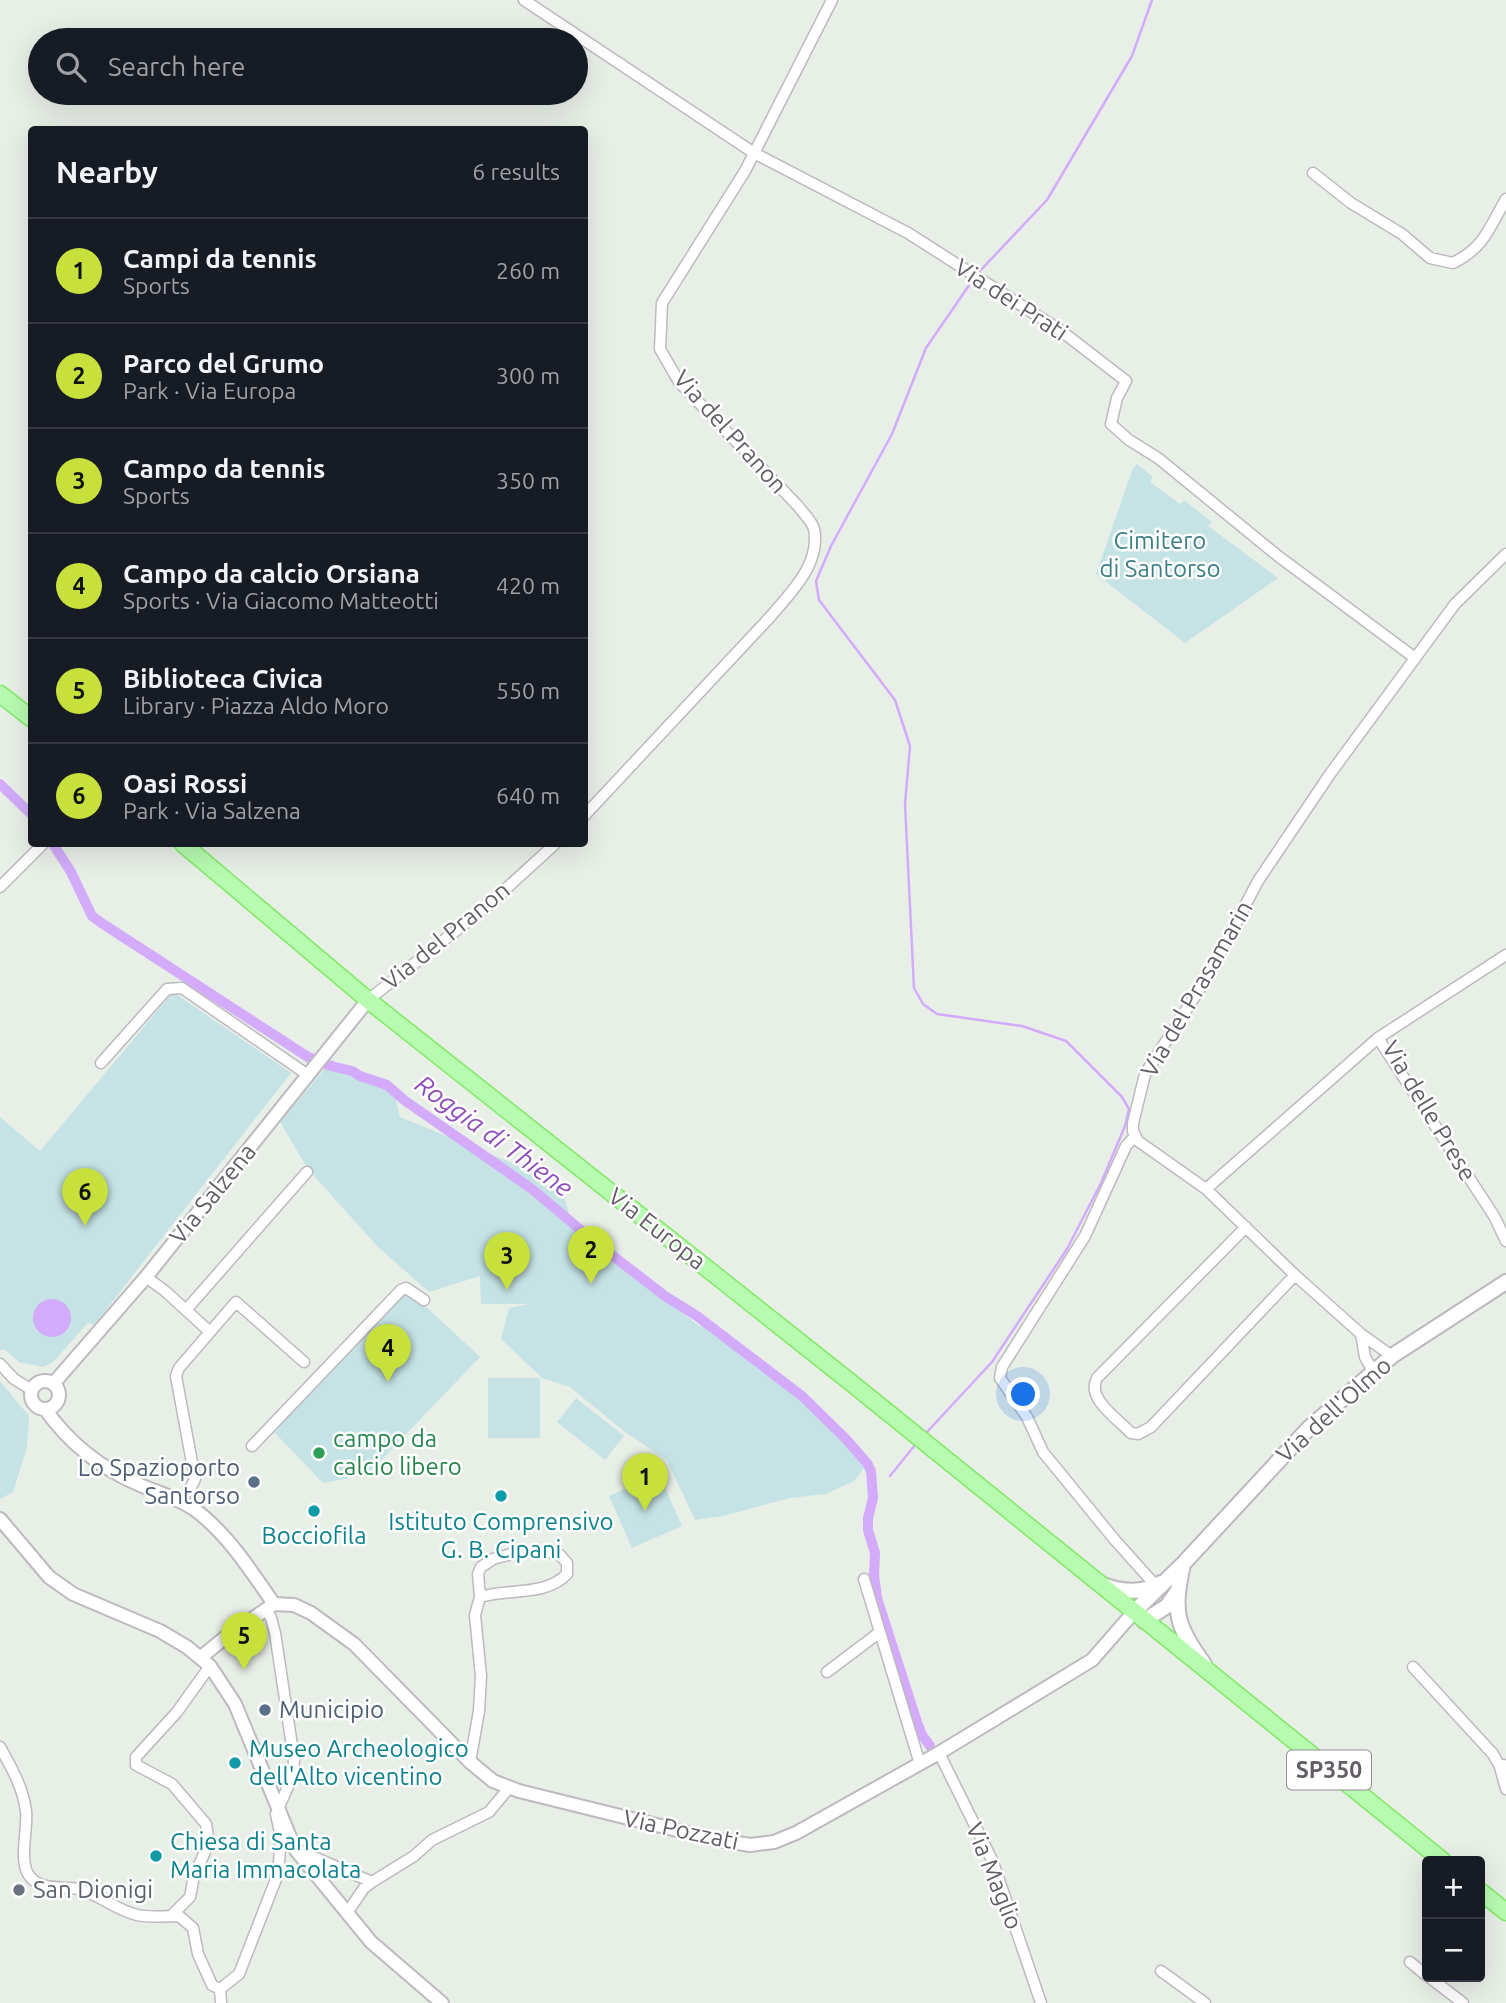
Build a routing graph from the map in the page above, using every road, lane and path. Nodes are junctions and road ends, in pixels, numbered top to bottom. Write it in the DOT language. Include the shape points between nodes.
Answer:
graph roads {
  1 [pos="524,0"];
  2 [pos="832,0"];
  3 [pos="566,28"];
  4 [pos="588,43"];
  5 [pos="754,153"];
  6 [pos="1313,173"];
  7 [pos="1506,200"];
  8 [pos="1506,554"];
  9 [pos="1415,658"];
  10 [pos="0,694"];
  11 [pos="28,716"];
  12 [pos="588,812"];
  13 [pos="40,847"];
  14 [pos="187,847"];
  15 [pos="552,847"];
  16 [pos="0,887"];
  17 [pos="1506,955"];
  18 [pos="368,1000"];
  19 [pos="1378,1038"];
  20 [pos="101,1063"];
  21 [pos="311,1071"];
  22 [pos="1135,1136"];
  23 [pos="307,1172"];
  24 [pos="1206,1189"];
  25 [pos="1246,1227"];
  26 [pos="1502,1227"];
  27 [pos="1506,1241"];
  28 [pos="1295,1275"];
  29 [pos="146,1277"];
  30 [pos="1506,1282"];
  31 [pos="424,1300"];
  32 [pos="186,1310"];
  33 [pos="210,1332"];
  34 [pos="1361,1334"];
  35 [pos="1392,1356"];
  36 [pos="304,1362"];
  37 [pos="0,1364"];
  38 [pos="1373,1371"];
  39 [pos="53,1384"];
  40 [pos="32,1390"];
  41 [pos="58,1401"];
  42 [pos="45,1409"];
  43 [pos="69,1439"];
  44 [pos="252,1446"];
  45 [pos="189,1491"];
  46 [pos="0,1519"];
  47 [pos="1183,1564"];
  48 [pos="864,1579"];
  49 [pos="1097,1582"];
  50 [pos="1162,1583"];
  51 [pos="1177,1592"];
  52 [pos="480,1597"];
  53 [pos="270,1606"];
  54 [pos="1139,1617"];
  55 [pos="880,1632"];
  56 [pos="205,1662"];
  57 [pos="1413,1667"];
  58 [pos="827,1672"];
  59 [pos="1216,1679"];
  60 [pos="0,1746"];
  61 [pos="939,1753"];
  62 [pos="470,1762"];
  63 [pos="920,1764"];
  64 [pos="1503,1765"];
  65 [pos="269,1786"];
  66 [pos="509,1788"];
  67 [pos="1506,1789"];
  68 [pos="279,1807"];
  69 [pos="295,1849"];
  70 [pos="1437,1856"];
  71 [pos="372,1882"];
  72 [pos="1485,1895"];
  73 [pos="1506,1912"];
  74 [pos="347,1913"];
  75 [pos="171,1916"];
  76 [pos="1410,1962"];
  77 [pos="1161,1970"];
  78 [pos="1422,1971"];
  79 [pos="1436,1982"];
  80 [pos="220,1989"];
  81 [pos="220,2003"];
  82 [pos="442,2003"];
  83 [pos="1041,2003"];
  84 [pos="1205,2003"];
  85 [pos="1462,2003"];
  1 -- 3 [label="street, Via dei Prati"];
  2 -- 5 [label="street, Via del Pranon"];
  4 -- 5 [label="street, Via dei Prati"];
  5 -- 9 [label="street, Via dei Prati" via="908,233 1060,330 1126,381 1116,398 1111,424"];
  5 -- 12 [label="street, Via del Pranon" via="662,303 660,349 679,382 814,527 814,553 799,584 771,617"];
  6 -- 7 [label="street" via="1430,258 1453,264 1472,254"];
  8 -- 9 [label="street, Via del Prasamarin" via="1455,604"];
  9 -- 22 [label="street, Via del Prasamarin" via="1258,881 1208,976 1145,1074 1133,1123"];
  10 -- 11 [label="main road"];
  13 -- 16 [label="street"];
  14 -- 18 [label="main road, Via Europa / SP350"];
  15 -- 18 [label="street, Via del Pranon" via="486,907"];
  17 -- 19 [label="street, Via delle Prese"];
  18 -- 21 [label="street, Via Salzena"];
  18 -- 49 [label="main road, Via Europa / SP350"];
  19 -- 24 [label="street"];
  19 -- 26 [label="street, Via delle Prese"];
  20 -- 21 [label="street" via="167,989 182,988"];
  21 -- 29 [label="street, Via Salzena"];
  22 -- 24 [label="street"];
  22 -- 50 [label="street, Via del Prasamarin" via="1126,1146 1085,1236 1000,1374 1043,1452 1114,1539"];
  23 -- 32 [label="street"];
  24 -- 25 [label="street"];
  25 -- 28 [label="street"];
  25 -- 28 [label="street" via="1097,1378 1096,1397 1131,1433 1151,1427"];
  26 -- 27 [label="street, Via delle Prese"];
  28 -- 34 [label="street"];
  29 -- 32 [label="street"];
  29 -- 39 [label="street, Via Salzena"];
  30 -- 35 [label="main road, Via dell'Olmo"];
  31 -- 44 [label="street" via="406,1288 401,1290"];
  32 -- 33 [label="street"];
  33 -- 36 [label="street" via="236,1302"];
  33 -- 45 [label="street" via="176,1376 195,1479"];
  34 -- 35 [label="street"];
  34 -- 38 [label="street"];
  35 -- 38 [label="main road, Via dell'Olmo"];
  37 -- 40 [label="street"];
  38 -- 47 [label="main road, Via dell'Olmo" via="1309,1428"];
  39 -- 40 [label="street" via="40,1382"];
  39 -- 41 [label="street"];
  40 -- 42 [label="street" via="33,1402"];
  41 -- 42 [label="street"];
  41 -- 43 [label="street"];
  42 -- 43 [label="street"];
  43 -- 53 [label="street" via="104,1466 197,1511 222,1536"];
  46 -- 56 [label="street" via="49,1577 73,1594 160,1630"];
  47 -- 50 [label="main road, Via dell'Olmo"];
  47 -- 51 [label="main road"];
  48 -- 55 [label="street"];
  49 -- 50 [label="main road" via="1120,1590"];
  49 -- 54 [label="main road, Via Europa / SP350"];
  50 -- 54 [label="main road, Via dell'Olmo"];
  51 -- 54 [label="main road" via="1167,1606"];
  51 -- 59 [label="main road" via="1177,1617 1183,1632"];
  52 -- 52 [label="street" via="552,1585 567,1574 568,1563 545,1551 492,1559 478,1574"];
  52 -- 62 [label="street" via="475,1615 479,1710"];
  53 -- 56 [label="street"];
  53 -- 62 [label="street, Via Pozzati" via="294,1605 354,1644"];
  53 -- 68 [label="street" via="294,1759 293,1775"];
  54 -- 59 [label="main road, SP350"];
  54 -- 61 [label="street, Via Pozzati" via="1092,1660"];
  55 -- 58 [label="street"];
  55 -- 63 [label="street"];
  56 -- 65 [label="street" via="235,1704"];
  56 -- 75 [label="street" via="177,1712 136,1757 136,1765 172,1784 206,1824 209,1843 190,1897"];
  57 -- 64 [label="street"];
  59 -- 70 [label="main road, SP350"];
  60 -- 75 [label="street" via="23,1797 27,1873 35,1882 77,1889 138,1915"];
  61 -- 63 [label="street, Via Pozzati"];
  61 -- 83 [label="street, Via Maglio" via="993,1861"];
  62 -- 66 [label="street, Via Pozzati"];
  63 -- 66 [label="street, Via Pozzati" via="796,1833 774,1842 750,1844 698,1836"];
  64 -- 67 [label="street"];
  65 -- 68 [label="street"];
  65 -- 80 [label="street" via="281,1837 278,1874 239,1974"];
  66 -- 71 [label="street" via="489,1812 432,1839"];
  68 -- 69 [label="street"];
  69 -- 71 [label="street"];
  69 -- 74 [label="street"];
  71 -- 74 [label="street"];
  72 -- 73 [label="main road"];
  74 -- 82 [label="street" via="371,1942"];
  75 -- 80 [label="street" via="179,1916 193,1928 198,1954 212,1985"];
  76 -- 78 [label="street"];
  77 -- 84 [label="street"];
  79 -- 85 [label="street"];
  80 -- 81 [label="street"];
}
